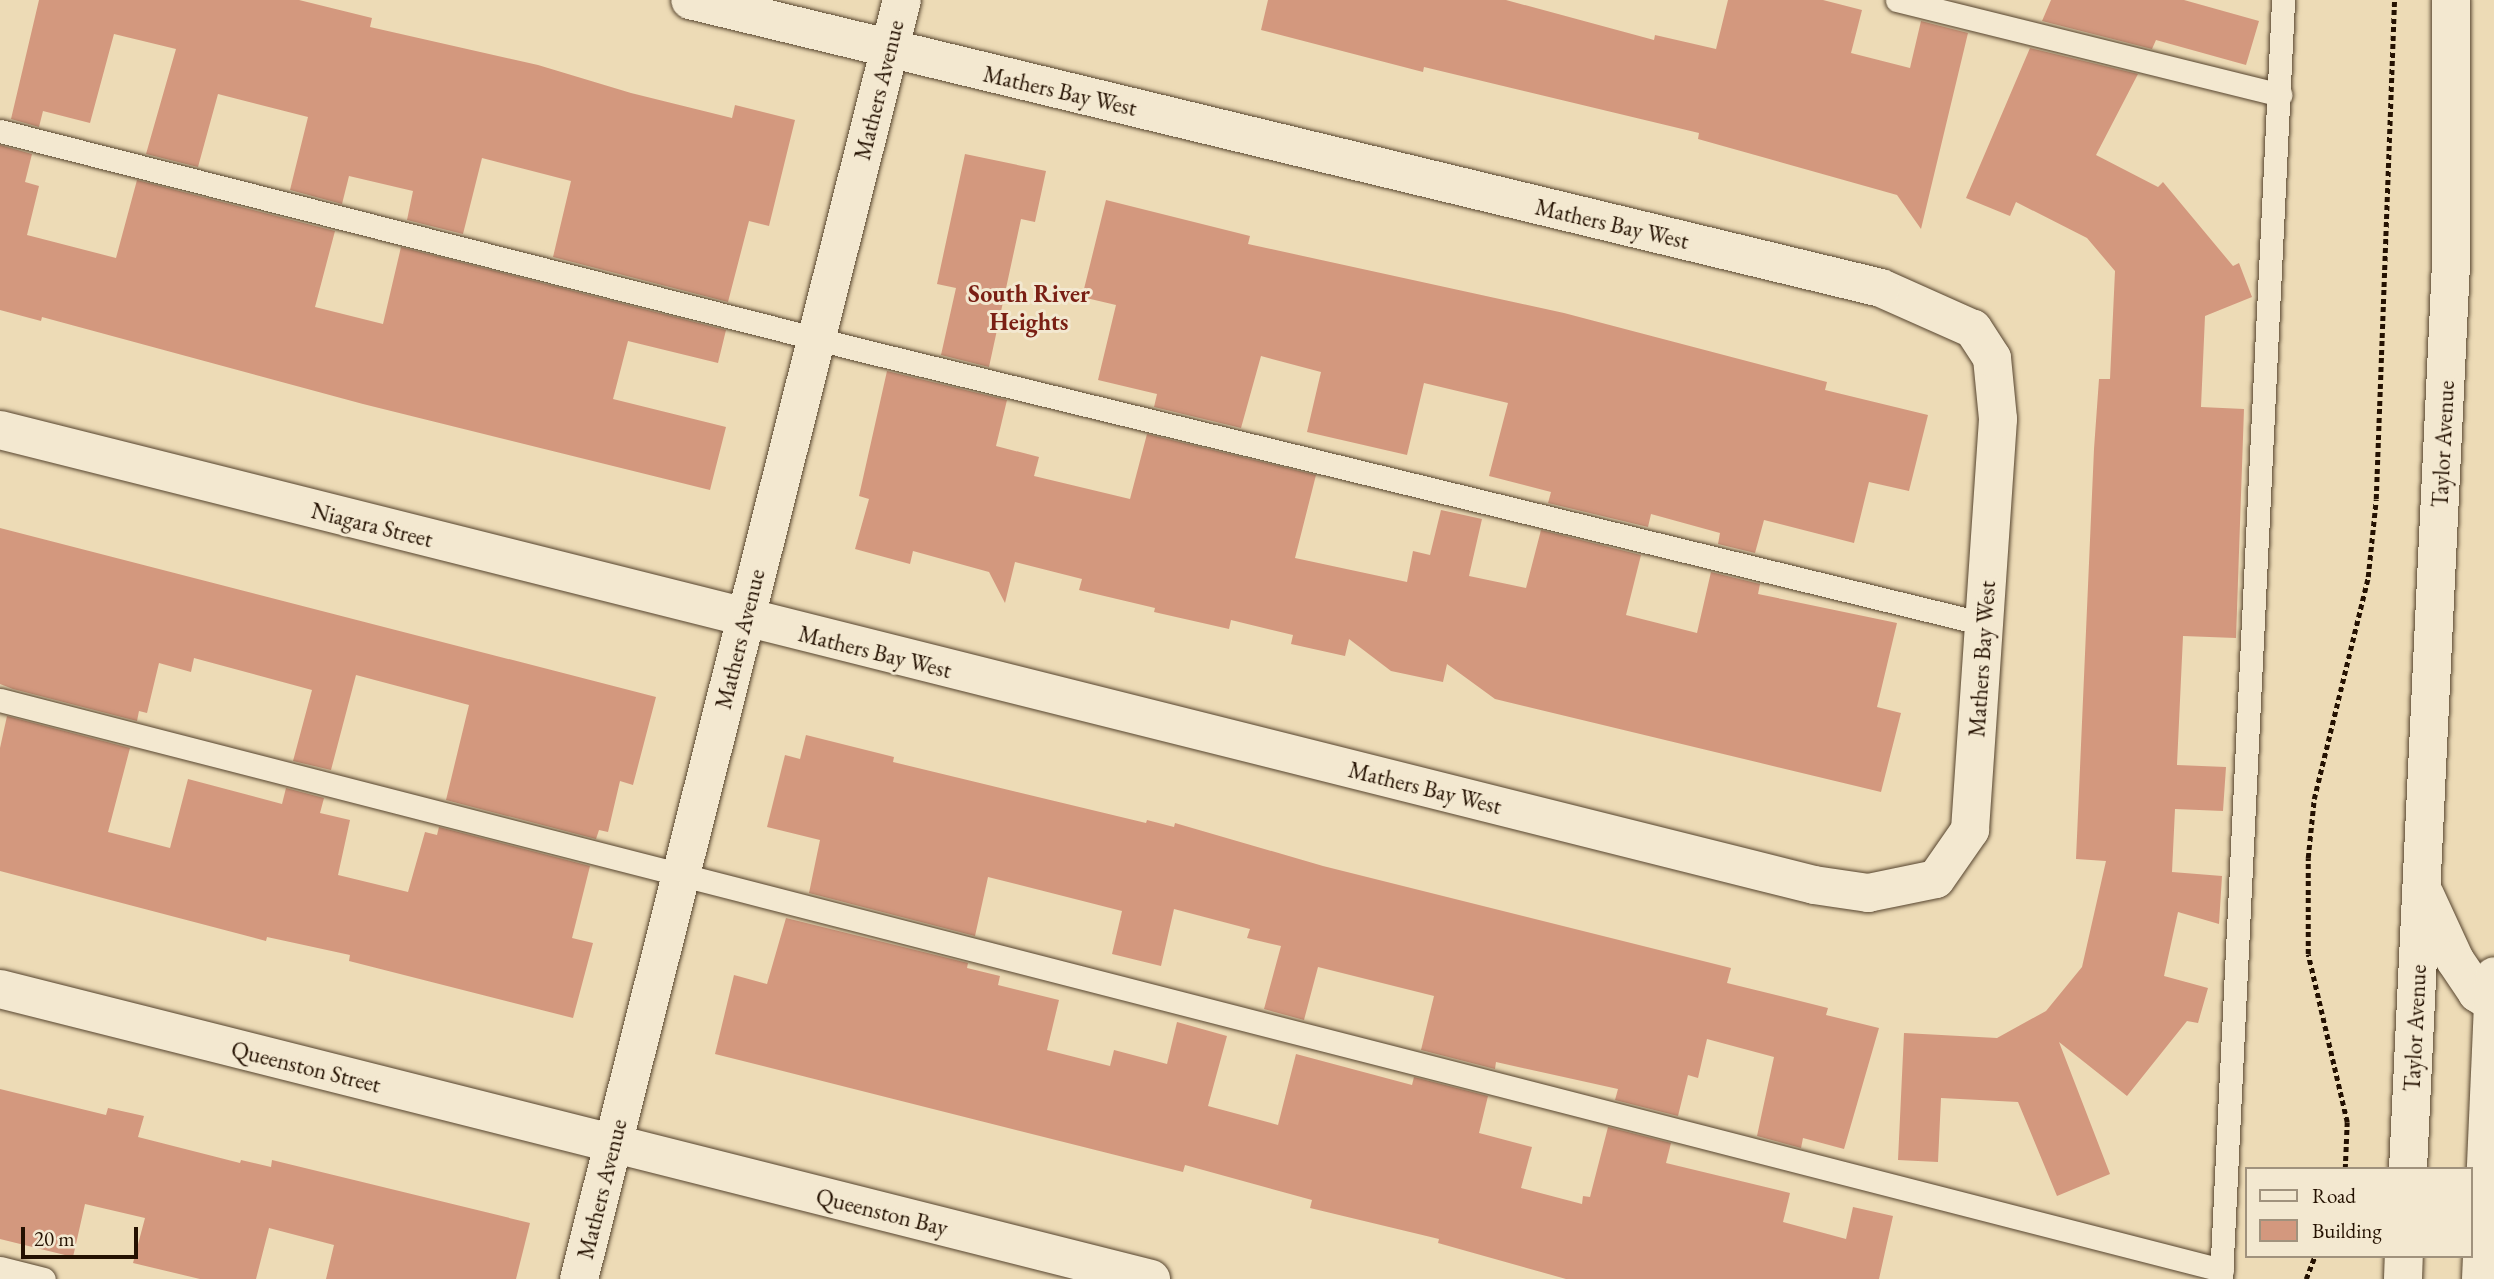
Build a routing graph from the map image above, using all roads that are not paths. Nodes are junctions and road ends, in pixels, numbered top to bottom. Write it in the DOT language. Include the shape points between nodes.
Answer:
graph roads {
  1 [pos="690,0"];
  2 [pos="902,0"];
  3 [pos="1896,0"];
  4 [pos="2283,0"];
  5 [pos="2451,0"];
  6 [pos="889,50"];
  7 [pos="2280,95"];
  8 [pos="0,131"];
  9 [pos="816,339"];
  10 [pos="0,430"];
  11 [pos="744,620"];
  12 [pos="1985,624"];
  13 [pos="0,700"];
  14 [pos="681,873"];
  15 [pos="2422,887"];
  16 [pos="0,989"];
  17 [pos="2493,989"];
  18 [pos="613,1145"];
  19 [pos="2408,1167"];
  20 [pos="2404,1258"];
  21 [pos="0,1268"];
  22 [pos="2222,1274"];
  23 [pos="44,1279"];
  24 [pos="579,1279"];
  25 [pos="1151,1279"];
  26 [pos="2403,1279"];
  27 [pos="2481,1279"];
  1 -- 6 [label="street, Mathers Bay West"];
  2 -- 6 [label="street, Mathers Avenue"];
  3 -- 7 [label="lane"];
  4 -- 7 [label="lane"];
  5 -- 15 [label="street, Taylor Avenue" via="2451,263"];
  6 -- 9 [label="street, Mathers Avenue"];
  6 -- 12 [label="street, Mathers Bay West" via="1881,288 1973,329 1992,358 1998,419"];
  7 -- 22 [label="lane"];
  8 -- 9 [label="lane"];
  9 -- 11 [label="street, Mathers Avenue"];
  9 -- 12 [label="lane"];
  10 -- 11 [label="street, Niagara Street"];
  11 -- 12 [label="street, Mathers Bay West" via="1814,885 1868,893 1936,879 1970,830"];
  11 -- 14 [label="street, Mathers Avenue"];
  13 -- 14 [label="lane"];
  14 -- 18 [label="street, Mathers Avenue"];
  14 -- 22 [label="lane"];
  15 -- 17 [label="street, Taylor Avenue" via="2455,960 2477,993"];
  15 -- 19 [label="street, Taylor Avenue"];
  16 -- 18 [label="street, Queenston Street"];
  17 -- 27 [label="street, Taylor Avenue"];
  18 -- 24 [label="street, Mathers Avenue"];
  18 -- 25 [label="street, Queenston Bay"];
  20 -- 26 [label="street"];
  21 -- 23 [label="lane"];
}
